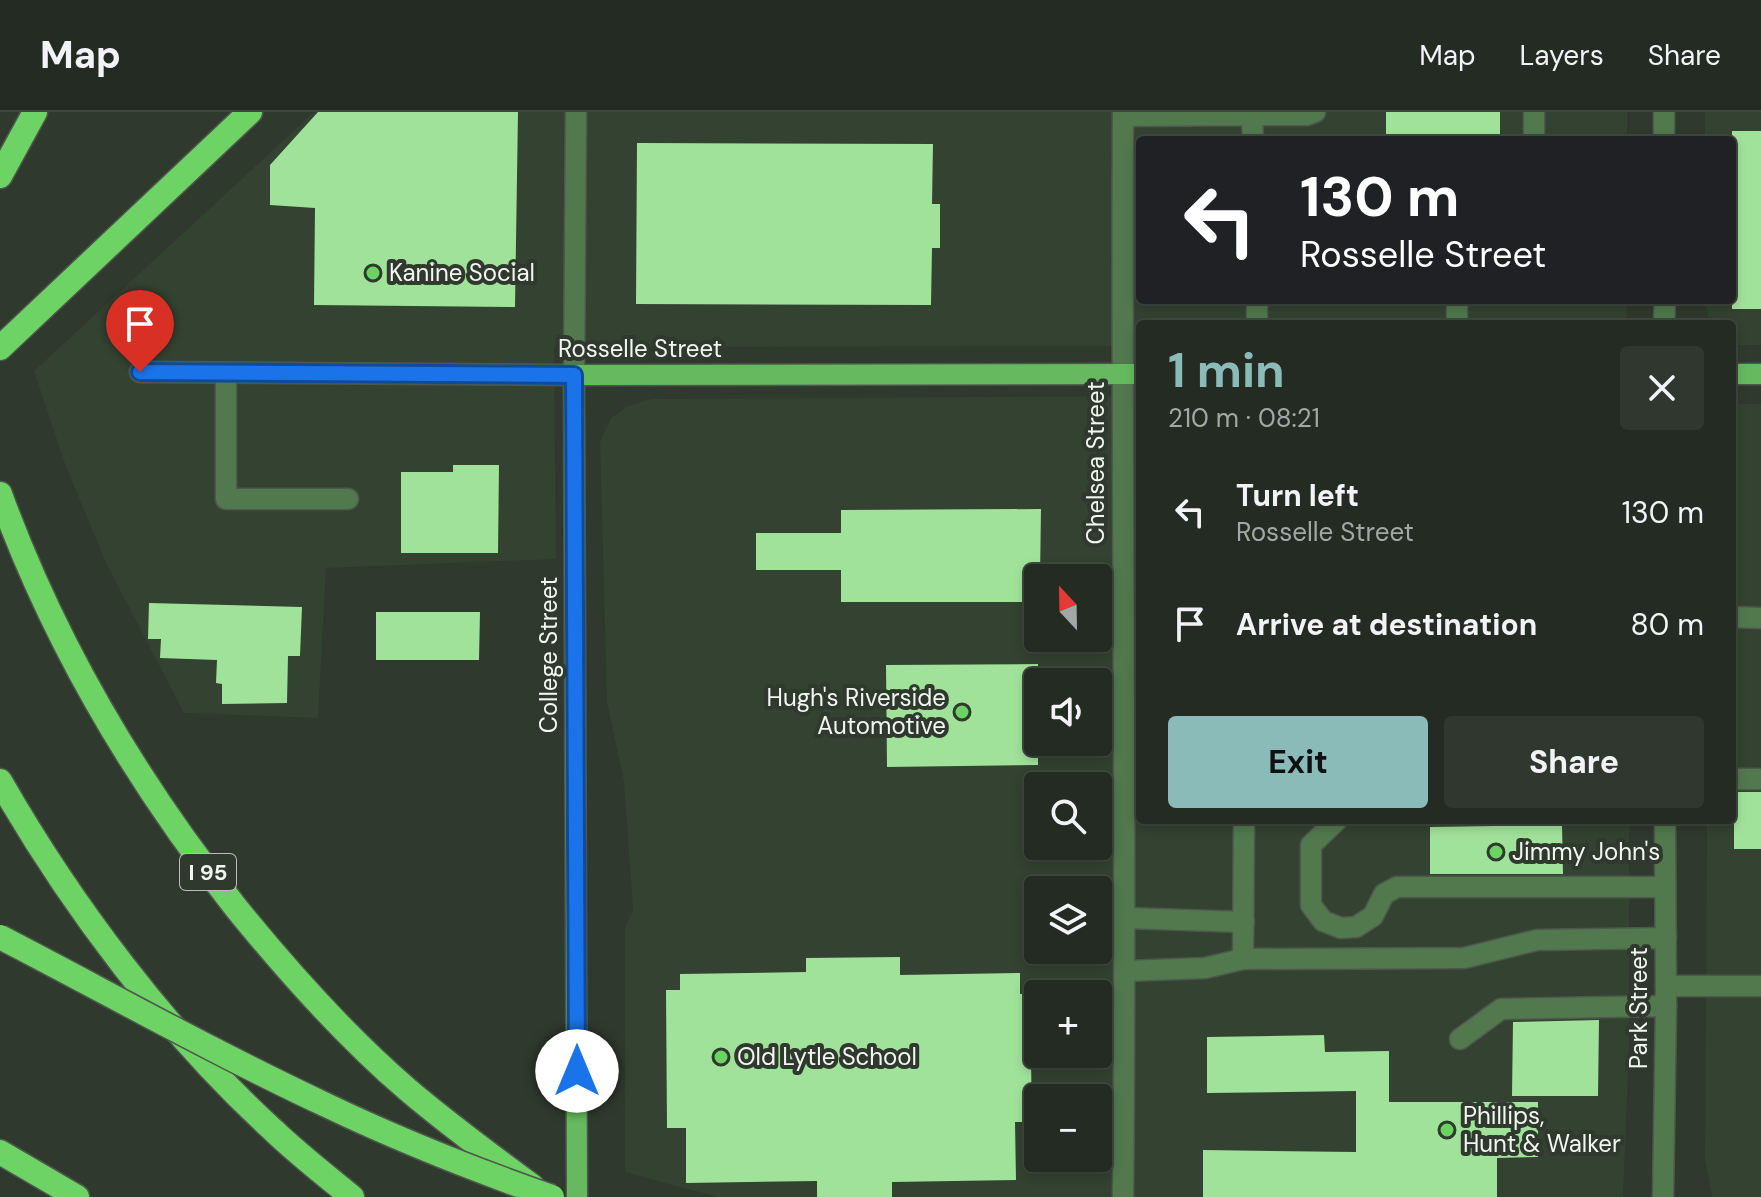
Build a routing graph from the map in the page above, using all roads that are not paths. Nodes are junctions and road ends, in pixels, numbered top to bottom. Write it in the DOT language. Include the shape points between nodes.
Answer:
graph roads {
  1 [pos="250,112"];
  2 [pos="576,112"];
  3 [pos="1315,112"];
  4 [pos="1534,112"];
  5 [pos="1664,112"];
  6 [pos="1123,114"];
  7 [pos="1252,114"];
  8 [pos="32,118"];
  9 [pos="1253,136"];
  10 [pos="1534,136"];
  11 [pos="1664,136"];
  12 [pos="0,176"];
  13 [pos="0,348"];
  14 [pos="140,372"];
  15 [pos="226,373"];
  16 [pos="1131,374"];
  17 [pos="1736,374"];
  18 [pos="1761,374"];
  19 [pos="574,375"];
  20 [pos="0,479"];
  21 [pos="0,494"];
  22 [pos="348,499"];
  23 [pos="9,520"];
  24 [pos="1736,617"];
  25 [pos="1761,618"];
  26 [pos="1132,746"];
  27 [pos="1736,779"];
  28 [pos="1761,779"];
  29 [pos="0,781"];
  30 [pos="1244,824"];
  31 [pos="1333,824"];
  32 [pos="1665,824"];
  33 [pos="1665,887"];
  34 [pos="1126,918"];
  35 [pos="1244,922"];
  36 [pos="0,937"];
  37 [pos="1666,938"];
  38 [pos="1243,959"];
  39 [pos="1126,971"];
  40 [pos="1761,986"];
  41 [pos="1666,996"];
  42 [pos="1460,1039"];
  43 [pos="0,1152"];
  44 [pos="77,1197"];
  45 [pos="352,1197"];
  46 [pos="550,1197"];
  47 [pos="577,1197"];
  48 [pos="1123,1197"];
  49 [pos="1663,1197"];
  1 -- 13 [label="highway"];
  2 -- 19 [label="street, College Street"];
  3 -- 7 [label="street"];
  4 -- 10 [label="street"];
  5 -- 11 [label="street"];
  6 -- 7 [label="street"];
  6 -- 16 [label="street, Chelsea Street"];
  7 -- 9 [label="street"];
  8 -- 12 [label="highway"];
  14 -- 15 [label="street, Rosselle Street"];
  15 -- 19 [label="street, Rosselle Street"];
  15 -- 22 [label="street" via="226,499"];
  16 -- 19 [label="main road, Rosselle Street"];
  16 -- 26 [label="street, Chelsea Street"];
  17 -- 18 [label="main road"];
  19 -- 47 [label="main road, College Street"];
  20 -- 23 [label="highway"];
  21 -- 23 [label="highway, I 95"];
  23 -- 46 [label="highway, I 95, bridge" via="82,677 149,790 268,947 406,1088"];
  24 -- 25 [label="street"];
  26 -- 34 [label="street, Chelsea Street"];
  27 -- 28 [label="street"];
  29 -- 45 [label="highway" via="91,922 183,1037 274,1131"];
  30 -- 35 [label="street"];
  31 -- 33 [label="street" via="1311,845 1311,905 1323,921 1341,928 1356,927 1373,916 1384,894 1397,887"];
  32 -- 33 [label="street, Park Street"];
  33 -- 37 [label="street, Park Street"];
  34 -- 35 [label="street"];
  34 -- 39 [label="street, Chelsea Street"];
  35 -- 38 [label="street"];
  36 -- 46 [label="highway, bridge" via="327,1105"];
  37 -- 38 [label="street" via="1537,940 1464,958"];
  37 -- 41 [label="street, Park Street"];
  38 -- 39 [label="street" via="1205,968"];
  39 -- 48 [label="street, Chelsea Street"];
  40 -- 41 [label="street"];
  41 -- 42 [label="street" via="1501,1009"];
  41 -- 49 [label="street, Park Street"];
  43 -- 44 [label="highway"];
}
